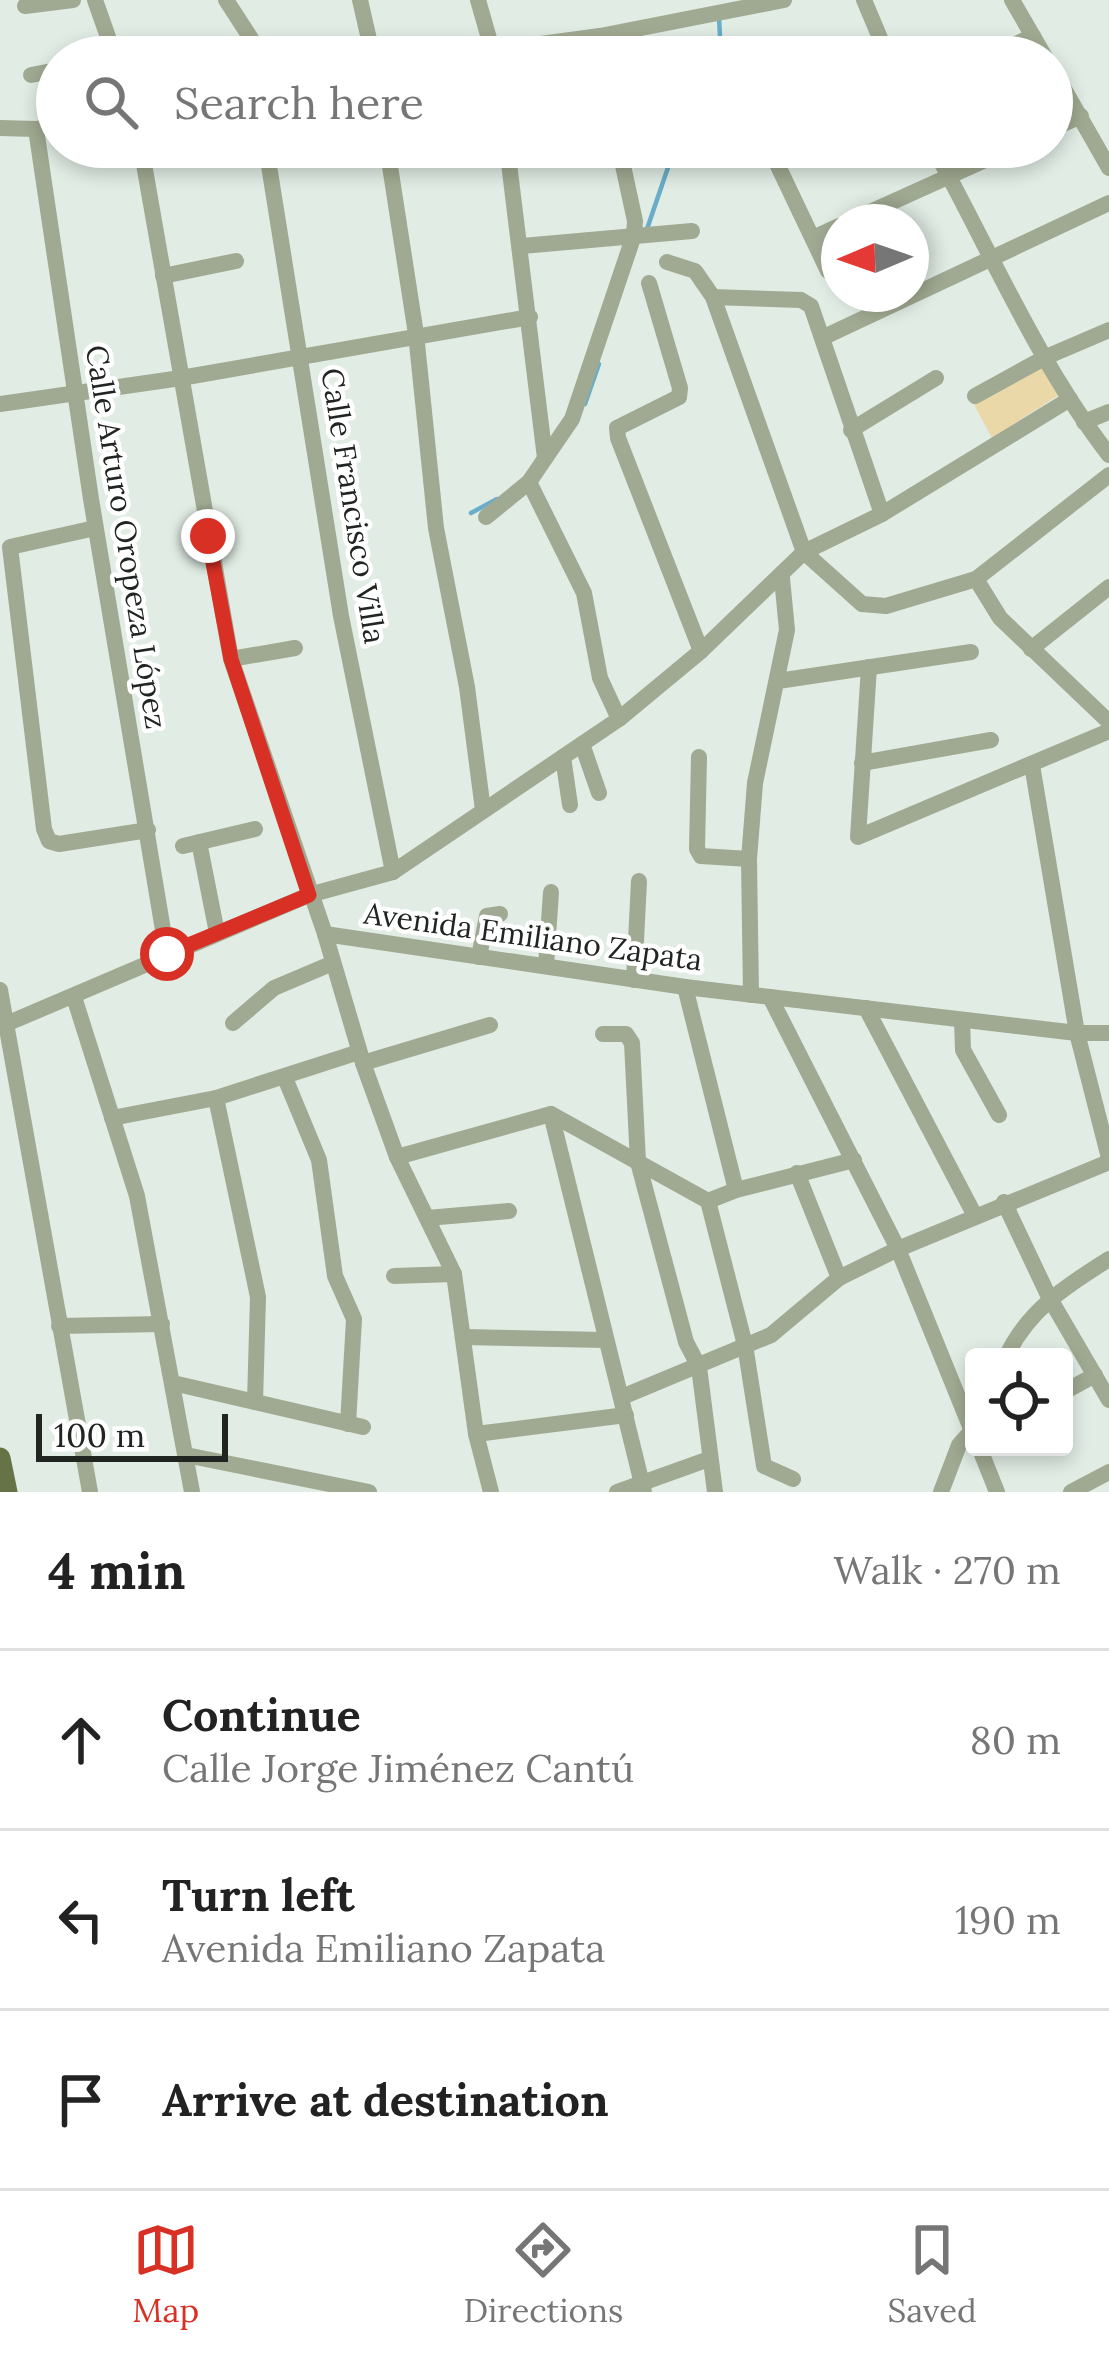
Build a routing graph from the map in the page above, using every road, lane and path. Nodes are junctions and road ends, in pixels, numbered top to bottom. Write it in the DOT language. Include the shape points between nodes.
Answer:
graph roads {
  1 [pos="73,0"];
  2 [pos="95,0"];
  3 [pos="226,0"];
  4 [pos="360,0"];
  5 [pos="478,0"];
  6 [pos="784,0"];
  7 [pos="864,0"];
  8 [pos="1012,0"];
  9 [pos="26,6"];
  10 [pos="108,36"];
  11 [pos="249,36"];
  12 [pos="368,36"];
  13 [pos="488,36"];
  14 [pos="600,36"];
  15 [pos="879,36"];
  16 [pos="1033,36"];
  17 [pos="36,74"];
  18 [pos="31,75"];
  19 [pos="1073,103"];
  20 [pos="1081,116"];
  21 [pos="1073,120"];
  22 [pos="0,128"];
  23 [pos="36,129"];
  24 [pos="42,168"];
  25 [pos="145,168"];
  26 [pos="270,168"];
  27 [pos="390,168"];
  28 [pos="510,168"];
  29 [pos="624,168"];
  30 [pos="782,168"];
  31 [pos="945,168"];
  32 [pos="969,168"];
  33 [pos="1109,168"];
  34 [pos="950,177"];
  35 [pos="1109,203"];
  36 [pos="889,204"];
  37 [pos="692,231"];
  38 [pos="821,234"];
  39 [pos="634,235"];
  40 [pos="815,237"];
  41 [pos="522,246"];
  42 [pos="821,253"];
  43 [pos="992,258"];
  44 [pos="236,261"];
  45 [pos="667,262"];
  46 [pos="164,275"];
  47 [pos="649,283"];
  48 [pos="713,297"];
  49 [pos="530,317"];
  50 [pos="1109,330"];
  51 [pos="416,334"];
  52 [pos="824,337"];
  53 [pos="302,357"];
  54 [pos="1046,357"];
  55 [pos="181,378"];
  56 [pos="936,378"];
  57 [pos="74,395"];
  58 [pos="975,397"];
  59 [pos="1070,399"];
  60 [pos="0,404"];
  61 [pos="1109,412"];
  62 [pos="1084,422"];
  63 [pos="851,430"];
  64 [pos="1109,455"];
  65 [pos="545,458"];
  66 [pos="1109,475"];
  67 [pos="531,484"];
  68 [pos="882,514"];
  69 [pos="486,517"];
  70 [pos="95,528"];
  71 [pos="805,552"];
  72 [pos="782,578"];
  73 [pos="976,579"];
  74 [pos="1109,587"];
  75 [pos="296,648"];
  76 [pos="1031,650"];
  77 [pos="700,651"];
  78 [pos="971,652"];
  79 [pos="231,659"];
  80 [pos="869,667"];
  81 [pos="778,681"];
  82 [pos="1105,711"];
  83 [pos="619,719"];
  84 [pos="1109,731"];
  85 [pos="992,740"];
  86 [pos="582,744"];
  87 [pos="563,757"];
  88 [pos="699,757"];
  89 [pos="862,763"];
  90 [pos="1032,765"];
  91 [pos="599,793"];
  92 [pos="570,805"];
  93 [pos="483,810"];
  94 [pos="255,829"];
  95 [pos="148,830"];
  96 [pos="749,859"];
  97 [pos="393,872"];
  98 [pos="638,880"];
  99 [pos="551,892"];
  100 [pos="309,895"];
  101 [pos="500,914"];
  102 [pos="217,933"];
  103 [pos="325,934"];
  104 [pos="167,954"];
  105 [pos="479,956"];
  106 [pos="334,963"];
  107 [pos="546,966"];
  108 [pos="634,980"];
  109 [pos="685,987"];
  110 [pos="0,990"];
  111 [pos="760,996"];
  112 [pos="74,997"];
  113 [pos="866,1008"];
  114 [pos="962,1019"];
  115 [pos="233,1023"];
  116 [pos="6,1024"];
  117 [pos="490,1025"];
  118 [pos="1077,1033"];
  119 [pos="1109,1033"];
  120 [pos="603,1034"];
  121 [pos="361,1058"];
  122 [pos="285,1078"];
  123 [pos="216,1097"];
  124 [pos="551,1114"];
  125 [pos="999,1115"];
  126 [pos="112,1118"];
  127 [pos="398,1157"];
  128 [pos="854,1160"];
  129 [pos="1109,1160"];
  130 [pos="638,1162"];
  131 [pos="796,1173"];
  132 [pos="736,1190"];
  133 [pos="708,1201"];
  134 [pos="1004,1202"];
  135 [pos="509,1211"];
  136 [pos="974,1214"];
  137 [pos="427,1218"];
  138 [pos="898,1249"];
  139 [pos="1109,1259"];
  140 [pos="454,1274"];
  141 [pos="394,1276"];
  142 [pos="838,1278"];
  143 [pos="1049,1297"];
  144 [pos="162,1324"];
  145 [pos="59,1326"];
  146 [pos="464,1337"];
  147 [pos="605,1340"];
  148 [pos="745,1345"];
  149 [pos="1010,1348"];
  150 [pos="698,1367"];
  151 [pos="1095,1375"];
  152 [pos="173,1383"];
  153 [pos="1073,1387"];
  154 [pos="1109,1400"];
  155 [pos="255,1402"];
  156 [pos="624,1406"];
  157 [pos="965,1411"];
  158 [pos="476,1434"];
  159 [pos="965,1441"];
  160 [pos="186,1455"];
  161 [pos="983,1456"];
  162 [pos="0,1458"];
  163 [pos="710,1459"];
  164 [pos="1109,1472"];
  165 [pos="793,1479"];
  166 [pos="642,1486"];
  167 [pos="7,1492"];
  168 [pos="90,1492"];
  169 [pos="192,1492"];
  170 [pos="369,1492"];
  171 [pos="491,1492"];
  172 [pos="617,1492"];
  173 [pos="715,1492"];
  174 [pos="941,1492"];
  175 [pos="997,1492"];
  176 [pos="1070,1492"];
  1 -- 9 [label="street"];
  2 -- 10 [label="street"];
  3 -- 11 [label="street"];
  4 -- 12 [label="street"];
  5 -- 13 [label="street"];
  6 -- 14 [label="street"];
  7 -- 15 [label="street"];
  8 -- 16 [label="street"];
  17 -- 18 [label="street"];
  19 -- 20 [label="street"];
  20 -- 21 [label="street"];
  20 -- 33 [label="street"];
  22 -- 23 [label="street"];
  24 -- 57 [label="street, Calle Arturo Oropeza López"];
  25 -- 46 [label="street, Avenida Emiliano Zapata"];
  26 -- 53 [label="street, Calle Francisco Villa"];
  27 -- 51 [label="street"];
  28 -- 41 [label="street"];
  29 -- 39 [label="street"];
  30 -- 40 [label="street"];
  31 -- 34 [label="street"];
  32 -- 34 [label="street"];
  34 -- 36 [label="street"];
  34 -- 43 [label="street"];
  35 -- 43 [label="street"];
  37 -- 39 [label="street"];
  38 -- 40 [label="street"];
  39 -- 41 [label="street"];
  39 -- 65 [label="street" via="580,400"];
  40 -- 42 [label="street"];
  41 -- 49 [label="street"];
  43 -- 52 [label="street"];
  43 -- 54 [label="street"];
  44 -- 46 [label="street"];
  45 -- 48 [label="street" via="695,272"];
  46 -- 55 [label="street, Avenida Emiliano Zapata"];
  47 -- 77 [label="street" via="680,397 625,421 618,438"];
  48 -- 52 [label="street" via="802,299"];
  48 -- 71 [label="street"];
  49 -- 51 [label="street"];
  49 -- 65 [label="street"];
  50 -- 54 [label="street"];
  51 -- 53 [label="street"];
  51 -- 93 [label="street" via="436,529"];
  52 -- 63 [label="street"];
  53 -- 55 [label="street"];
  53 -- 97 [label="street, Calle Francisco Villa" via="340,616"];
  54 -- 58 [label="street"];
  54 -- 59 [label="street"];
  55 -- 57 [label="street"];
  55 -- 79 [label="street, Avenida Emiliano Zapata"];
  56 -- 63 [label="street"];
  57 -- 60 [label="street"];
  57 -- 70 [label="street, Calle Arturo Oropeza López"];
  59 -- 62 [label="street"];
  59 -- 68 [label="street"];
  61 -- 62 [label="street"];
  62 -- 64 [label="street"];
  63 -- 68 [label="street"];
  65 -- 67 [label="street"];
  66 -- 73 [label="street"];
  67 -- 69 [label="street"];
  67 -- 83 [label="street" via="584,593 601,679"];
  68 -- 71 [label="street"];
  70 -- 95 [label="street, Calle Arturo Oropeza López"];
  70 -- 95 [label="street" via="10,548 44,829 59,844"];
  71 -- 72 [label="street"];
  71 -- 73 [label="street" via="874,607"];
  72 -- 77 [label="street"];
  72 -- 81 [label="street" via="787,630"];
  73 -- 76 [label="street"];
  74 -- 76 [label="street"];
  75 -- 79 [label="street"];
  76 -- 82 [label="street"];
  77 -- 83 [label="street"];
  78 -- 80 [label="street"];
  79 -- 100 [label="street, Avenida Emiliano Zapata"];
  80 -- 81 [label="street"];
  80 -- 89 [label="street"];
  81 -- 96 [label="street" via="754,783"];
  83 -- 86 [label="street"];
  84 -- 90 [label="street"];
  85 -- 89 [label="street"];
  86 -- 87 [label="street"];
  86 -- 91 [label="street"];
  87 -- 92 [label="street"];
  87 -- 93 [label="street"];
  88 -- 96 [label="street" via="700,856"];
  89 -- 90 [label="street" via="858,837"];
  90 -- 118 [label="street"];
  93 -- 97 [label="street"];
  94 -- 102 [label="street" via="191,844"];
  95 -- 104 [label="street, Calle Arturo Oropeza López"];
  96 -- 111 [label="street"];
  97 -- 100 [label="street"];
  98 -- 108 [label="street"];
  99 -- 107 [label="street"];
  100 -- 102 [label="street"];
  100 -- 103 [label="street, Avenida Emiliano Zapata"];
  101 -- 105 [label="street" via="486,918"];
  102 -- 104 [label="street"];
  103 -- 105 [label="street, Avenida Emiliano Zapata"];
  103 -- 106 [label="street"];
  104 -- 112 [label="street"];
  105 -- 107 [label="street, Avenida Emiliano Zapata"];
  106 -- 115 [label="street" via="274,988"];
  106 -- 121 [label="street"];
  107 -- 108 [label="street, Avenida Emiliano Zapata"];
  108 -- 109 [label="street, Avenida Emiliano Zapata"];
  109 -- 111 [label="street, Avenida Emiliano Zapata"];
  109 -- 132 [label="street"];
  110 -- 116 [label="street"];
  111 -- 113 [label="street, Avenida Emiliano Zapata"];
  111 -- 128 [label="street"];
  112 -- 116 [label="street"];
  112 -- 126 [label="street"];
  113 -- 114 [label="street, Avenida Emiliano Zapata"];
  113 -- 136 [label="street"];
  114 -- 118 [label="street, Avenida Emiliano Zapata"];
  114 -- 125 [label="street" via="963,1050"];
  116 -- 145 [label="street"];
  117 -- 121 [label="street"];
  118 -- 119 [label="street, Avenida Emiliano Zapata"];
  118 -- 129 [label="street"];
  120 -- 130 [label="street" via="626,1034 632,1042"];
  121 -- 122 [label="street"];
  121 -- 127 [label="street"];
  122 -- 123 [label="street"];
  122 -- 155 [label="street" via="314,1144 335,1276 354,1319 355,1426"];
  123 -- 126 [label="street"];
  123 -- 155 [label="street" via="260,1311"];
  124 -- 127 [label="street"];
  124 -- 130 [label="street"];
  124 -- 147 [label="street"];
  126 -- 144 [label="street"];
  127 -- 137 [label="street"];
  128 -- 131 [label="street"];
  128 -- 138 [label="street"];
  129 -- 134 [label="street"];
  130 -- 133 [label="street"];
  130 -- 150 [label="street"];
  131 -- 132 [label="street"];
  131 -- 142 [label="street"];
  132 -- 133 [label="street"];
  133 -- 148 [label="street"];
  134 -- 136 [label="street"];
  134 -- 143 [label="street"];
  135 -- 137 [label="street"];
  136 -- 138 [label="street"];
  137 -- 140 [label="street"];
  138 -- 142 [label="street"];
  138 -- 157 [label="street"];
  139 -- 143 [label="street"];
  140 -- 141 [label="street"];
  140 -- 146 [label="street"];
  142 -- 148 [label="street" via="771,1334"];
  143 -- 149 [label="street"];
  143 -- 151 [label="street"];
  144 -- 145 [label="street"];
  144 -- 152 [label="street"];
  145 -- 168 [label="street"];
  146 -- 147 [label="street"];
  146 -- 158 [label="street"];
  147 -- 156 [label="street"];
  148 -- 150 [label="street"];
  148 -- 165 [label="street" via="764,1466"];
  150 -- 156 [label="street"];
  150 -- 163 [label="street"];
  151 -- 153 [label="street"];
  151 -- 154 [label="street"];
  152 -- 155 [label="street"];
  152 -- 160 [label="street"];
  156 -- 158 [label="street"];
  156 -- 166 [label="street"];
  158 -- 171 [label="street"];
  159 -- 174 [label="street"];
  160 -- 169 [label="street"];
  160 -- 170 [label="street"];
  161 -- 175 [label="street"];
  162 -- 167 [label="main road"];
  163 -- 166 [label="street"];
  163 -- 173 [label="street"];
  164 -- 176 [label="street"];
  166 -- 172 [label="street"];
}
